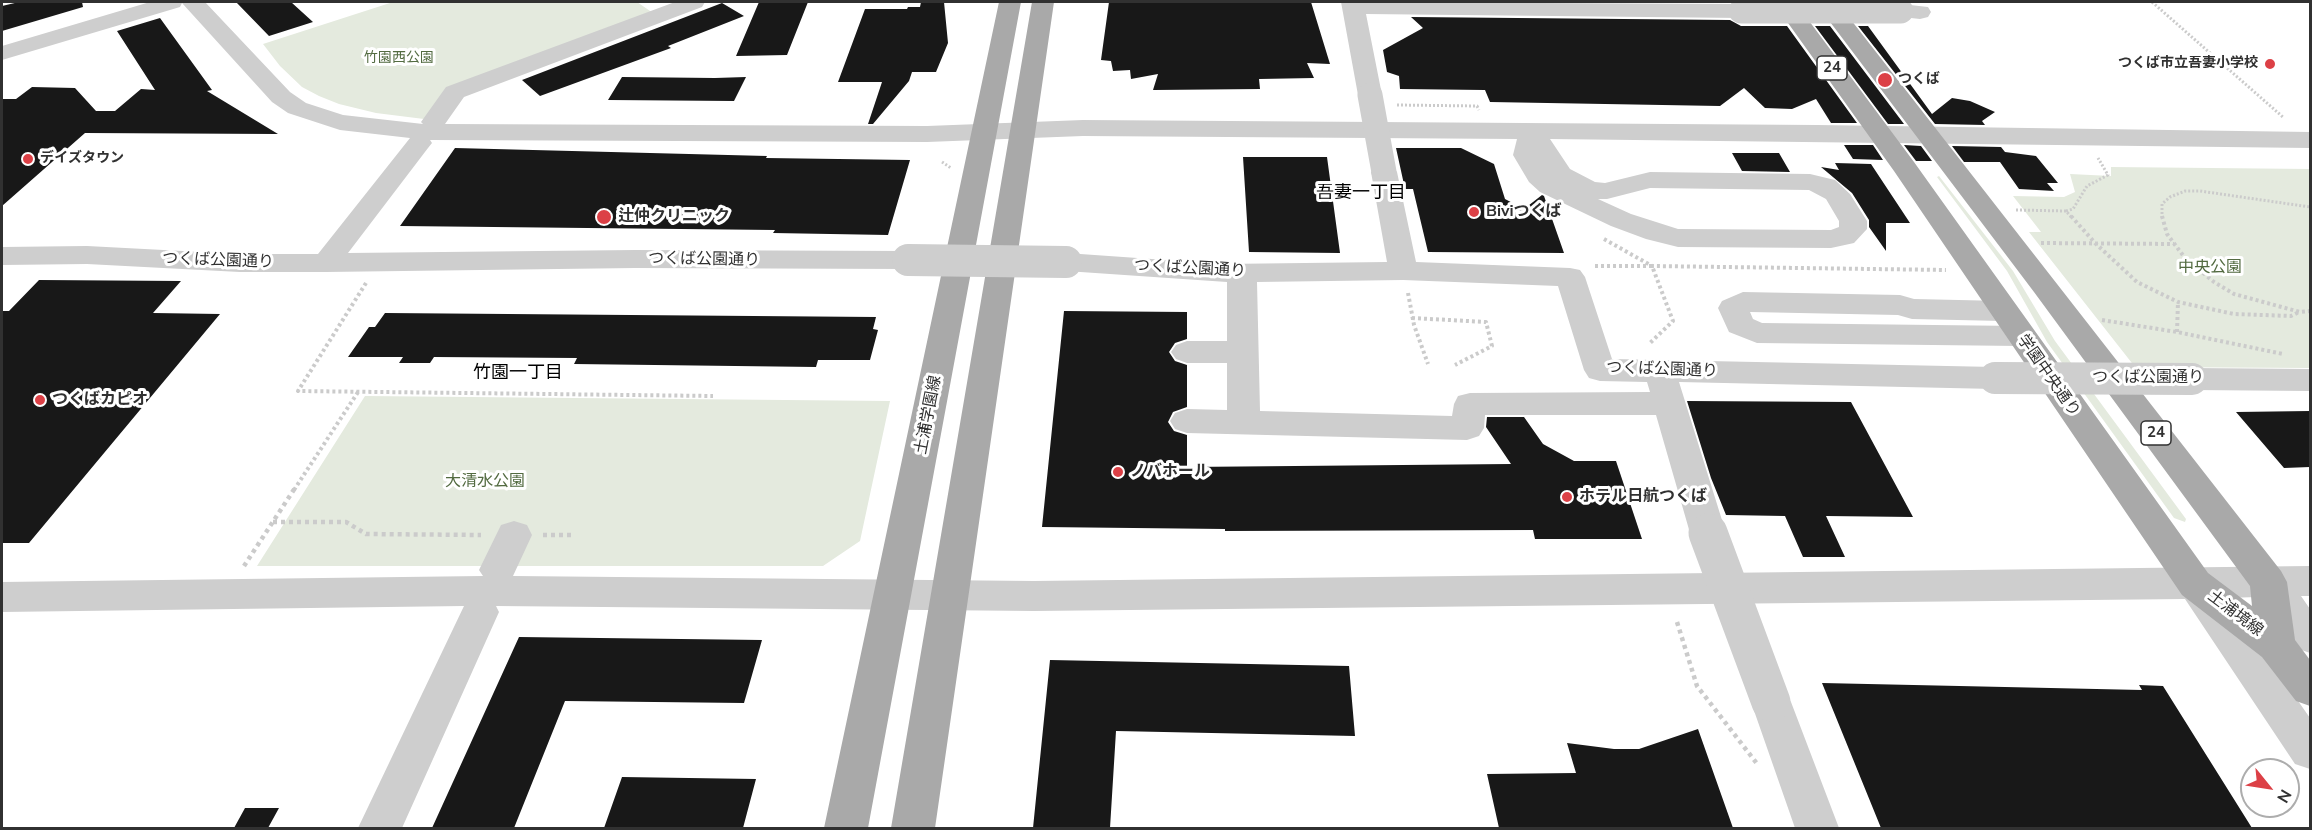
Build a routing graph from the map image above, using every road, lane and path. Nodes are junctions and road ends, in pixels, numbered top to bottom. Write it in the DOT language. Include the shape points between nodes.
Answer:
graph roads {
  1 [pos="172,2"];
  2 [pos="193,2"];
  3 [pos="694,2"];
  4 [pos="1010,2"];
  5 [pos="1043,2"];
  6 [pos="1784,2"];
  7 [pos="1826,2"];
  8 [pos="2152,2"];
  9 [pos="1353,4"];
  10 [pos="1910,11"];
  11 [pos="2,53"];
  12 [pos="2290,123"];
  13 [pos="1024,130"];
  14 [pos="1532,131"];
  15 [pos="986,132"];
  16 [pos="1880,134"];
  17 [pos="1929,134"];
  18 [pos="2310,140"];
  19 [pos="2097,157"];
  20 [pos="1650,180"];
  21 [pos="2310,207"];
  22 [pos="2012,210"];
  23 [pos="2066,211"];
  24 [pos="1656,233"];
  25 [pos="2037,243"];
  26 [pos="2095,243"];
  27 [pos="2175,244"];
  28 [pos="2,256"];
  29 [pos="379,262"];
  30 [pos="326,263"];
  31 [pos="1596,266"];
  32 [pos="1404,271"];
  33 [pos="1242,272"];
  34 [pos="2178,302"];
  35 [pos="2310,311"];
  36 [pos="2300,312"];
  37 [pos="1412,318"];
  38 [pos="2098,320"];
  39 [pos="1919,321"];
  40 [pos="2011,323"];
  41 [pos="2177,332"];
  42 [pos="1187,352"];
  43 [pos="1243,352"];
  44 [pos="1428,364"];
  45 [pos="1455,365"];
  46 [pos="2301,370"];
  47 [pos="1660,373"];
  48 [pos="358,391"];
  49 [pos="712,396"];
  50 [pos="1187,421"];
  51 [pos="1244,422"];
  52 [pos="273,522"];
  53 [pos="514,535"];
  54 [pos="572,535"];
  55 [pos="498,570"];
  56 [pos="240,572"];
  57 [pos="2310,581"];
  58 [pos="2268,582"];
  59 [pos="2195,584"];
  60 [pos="894,594"];
  61 [pos="949,595"];
  62 [pos="2,597"];
  63 [pos="480,612"];
  64 [pos="1677,622"];
  65 [pos="2293,641"];
  66 [pos="2310,688"];
  67 [pos="2310,751"];
  68 [pos="1762,771"];
  69 [pos="380,828"];
  70 [pos="846,828"];
  71 [pos="913,828"];
  72 [pos="1817,828"];
  1 -- 11 [label="street"];
  2 -- 15 [label="street" via="281,97 297,108 340,122 388,130"];
  3 -- 30 [label="street" via="455,92"];
  4 -- 15 [label="main road, 土浦学園線"];
  5 -- 13 [label="main road"];
  6 -- 16 [label="main road, 学園中央通り / 24"];
  7 -- 17 [label="main road, 24"];
  8 -- 12 [label="path"];
  9 -- 10 [label="street, bridge"];
  9 -- 32 [label="street, bridge"];
  13 -- 14 [label="street"];
  13 -- 15 [label="street"];
  13 -- 61 [label="main road"];
  14 -- 16 [label="street"];
  14 -- 20 [label="street" via="1560,175 1571,183 1599,191"];
  14 -- 24 [label="street" via="1526,155 1538,176 1550,186"];
  15 -- 60 [label="main road, 土浦学園線"];
  16 -- 17 [label="street"];
  16 -- 40 [label="main road, 学園中央通り / 24"];
  17 -- 18 [label="street"];
  17 -- 58 [label="main road, 24"];
  19 -- 23 [label="path" via="2108,175 2087,186 2073,209"];
  20 -- 24 [label="street" via="1633,191 1631,202 1635,217"];
  20 -- 24 [label="street" via="1810,182 1836,194 1849,213 1853,229 1844,237 1831,239 1678,237"];
  21 -- 27 [label="path" via="2184,191 2162,204 2166,234"];
  22 -- 23 [label="path"];
  23 -- 26 [label="path"];
  25 -- 26 [label="path"];
  26 -- 27 [label="path"];
  26 -- 34 [label="path" via="2137,282"];
  27 -- 36 [label="path" via="2199,271 2234,294"];
  28 -- 30 [label="street, つくば公園通り"];
  29 -- 30 [label="street, つくば公園通り"];
  29 -- 33 [label="street, つくば公園通り, bridge" via="840,261 907,254"];
  29 -- 48 [label="path" via="298,391"];
  31 -- 47 [label="path" via="1652,266 1673,321"];
  32 -- 33 [label="street, つくば公園通り"];
  32 -- 37 [label="path"];
  32 -- 47 [label="street, つくば公園通り" via="1495,263 1570,277 1600,370"];
  33 -- 43 [label="street"];
  34 -- 36 [label="path" via="2242,315"];
  34 -- 41 [label="path"];
  35 -- 36 [label="path"];
  37 -- 44 [label="path"];
  37 -- 45 [label="path" via="1486,322 1492,346"];
  38 -- 41 [label="path"];
  39 -- 39 [label="street" via="1918,336 1757,333 1740,325 1733,308 1743,302 1900,305"];
  39 -- 40 [label="street"];
  40 -- 59 [label="main road, 学園中央通り / 24"];
  41 -- 46 [label="path" via="2284,354"];
  42 -- 43 [label="street"];
  43 -- 51 [label="street"];
  46 -- 47 [label="street, つくば公園通り, bridge" via="2193,379"];
  47 -- 51 [label="street" via="1509,408 1470,404 1467,428"];
  47 -- 72 [label="street, bridge" via="1708,533"];
  48 -- 49 [label="path"];
  48 -- 52 [label="path"];
  50 -- 51 [label="street"];
  52 -- 53 [label="path" via="346,522 366,534"];
  52 -- 56 [label="path"];
  53 -- 54 [label="path"];
  53 -- 55 [label="street"];
  57 -- 58 [label="street"];
  58 -- 59 [label="street"];
  58 -- 65 [label="main road, 土浦境線 / 24"];
  59 -- 61 [label="street"];
  59 -- 65 [label="main road, 土浦境線 / 24"];
  59 -- 67 [label="street, 学園中央通り"];
  60 -- 61 [label="street"];
  60 -- 62 [label="street" via="489,591"];
  60 -- 70 [label="main road, 土浦学園線"];
  61 -- 71 [label="main road"];
  63 -- 69 [label="street"];
  64 -- 68 [label="path" via="1697,687"];
  65 -- 66 [label="main road, 土浦境線 / 24"];
}
